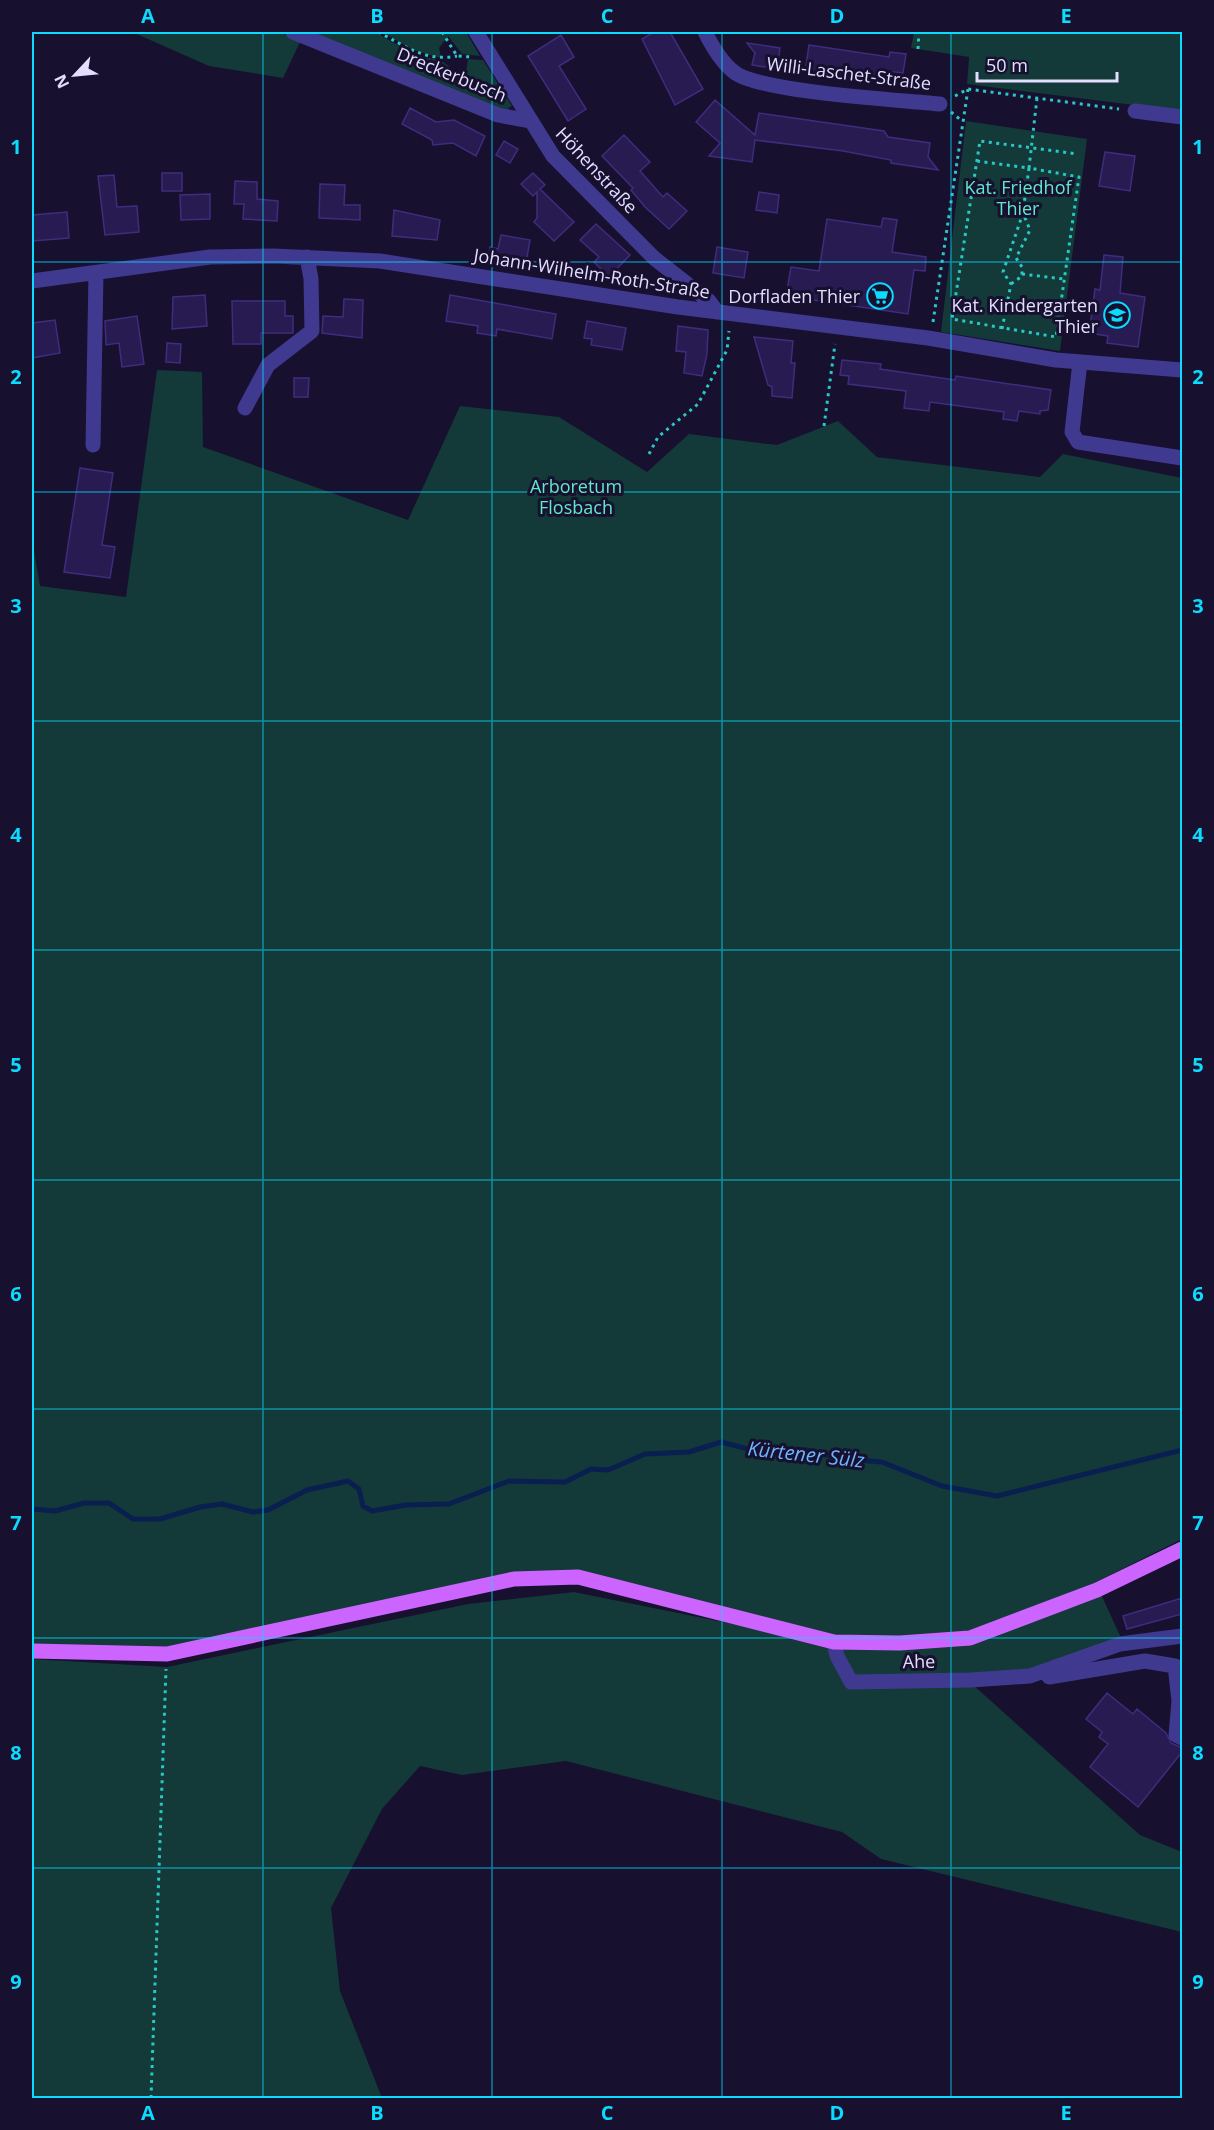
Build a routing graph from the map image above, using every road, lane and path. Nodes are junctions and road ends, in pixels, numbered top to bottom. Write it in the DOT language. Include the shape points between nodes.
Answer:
graph roads {
  1 [pos="293,32"];
  2 [pos="378,32"];
  3 [pos="442,32"];
  4 [pos="476,32"];
  5 [pos="705,32"];
  6 [pos="919,32"];
  7 [pos="918,49"];
  8 [pos="490,54"];
  9 [pos="457,56"];
  10 [pos="968,89"];
  11 [pos="1036,98"];
  12 [pos="940,104"];
  13 [pos="1134,111"];
  14 [pos="1182,117"];
  15 [pos="530,121"];
  16 [pos="1032,146"];
  17 [pos="1078,154"];
  18 [pos="977,161"];
  19 [pos="1029,168"];
  20 [pos="1023,213"];
  21 [pos="307,257"];
  22 [pos="96,273"];
  23 [pos="1022,274"];
  24 [pos="1064,279"];
  25 [pos="32,281"];
  26 [pos="1011,284"];
  27 [pos="724,313"];
  28 [pos="838,327"];
  29 [pos="1002,330"];
  30 [pos="931,339"];
  31 [pos="999,351"];
  32 [pos="1080,362"];
  33 [pos="1182,370"];
  34 [pos="245,408"];
  35 [pos="824,426"];
  36 [pos="93,445"];
  37 [pos="649,454"];
  38 [pos="1182,458"];
  39 [pos="1182,1549"];
  40 [pos="1182,1636"];
  41 [pos="834,1642"];
  42 [pos="32,1651"];
  43 [pos="166,1654"];
  44 [pos="1030,1676"];
  45 [pos="1182,1738"];
  46 [pos="151,2098"];
  1 -- 15 [label="street, Dreckerbusch" via="498,115"];
  2 -- 9 [label="path" via="418,54 440,59"];
  3 -- 9 [label="path"];
  4 -- 8 [label="street, Höhenstraße"];
  5 -- 12 [label="street, Willi-Laschet-Straße" via="735,74 765,85"];
  6 -- 7 [label="path"];
  8 -- 9 [label="path" via="482,58"];
  8 -- 15 [label="street, Höhenstraße"];
  10 -- 11 [label="path"];
  10 -- 12 [label="path"];
  10 -- 30 [label="path"];
  11 -- 13 [label="path"];
  11 -- 16 [label="path"];
  13 -- 14 [label="street"];
  15 -- 27 [label="street, Höhenstraße" via="568,172 654,258"];
  16 -- 17 [label="path"];
  16 -- 18 [label="path" via="980,141"];
  16 -- 19 [label="path"];
  18 -- 19 [label="path"];
  18 -- 29 [label="path" via="952,320"];
  19 -- 20 [label="path"];
  19 -- 24 [label="path" via="1079,177"];
  20 -- 23 [label="path" via="1030,230 1016,258"];
  20 -- 26 [label="path" via="1004,263 1003,272"];
  21 -- 22 [label="street, Johann-Wilhelm-Roth-Straße" via="210,257"];
  21 -- 27 [label="street, Johann-Wilhelm-Roth-Straße" via="380,261"];
  21 -- 34 [label="street" via="312,331 268,365"];
  22 -- 25 [label="street, Johann-Wilhelm-Roth-Straße"];
  22 -- 36 [label="street"];
  23 -- 24 [label="path"];
  23 -- 26 [label="path"];
  24 -- 29 [label="path" via="1056,338"];
  26 -- 29 [label="path"];
  27 -- 28 [label="street, Johann-Wilhelm-Roth-Straße"];
  27 -- 37 [label="path" via="727,350 698,404 658,437"];
  28 -- 30 [label="street, Johann-Wilhelm-Roth-Straße"];
  28 -- 35 [label="path"];
  29 -- 31 [label="path"];
  30 -- 31 [label="street, Johann-Wilhelm-Roth-Straße"];
  31 -- 32 [label="street, Johann-Wilhelm-Roth-Straße"];
  32 -- 33 [label="street, Johann-Wilhelm-Roth-Straße"];
  32 -- 38 [label="street" via="1071,432 1078,442"];
  39 -- 41 [label="main road" via="1097,1590 970,1638"];
  40 -- 44 [label="street, Ahe" via="1120,1644"];
  41 -- 43 [label="main road" via="578,1577 514,1579"];
  41 -- 44 [label="street, Ahe" via="851,1682"];
  42 -- 43 [label="main road"];
  43 -- 46 [label="path"];
  44 -- 45 [label="street, Ahe" via="1043,1678 1145,1661 1175,1666 1179,1701 1176,1735"];
}
